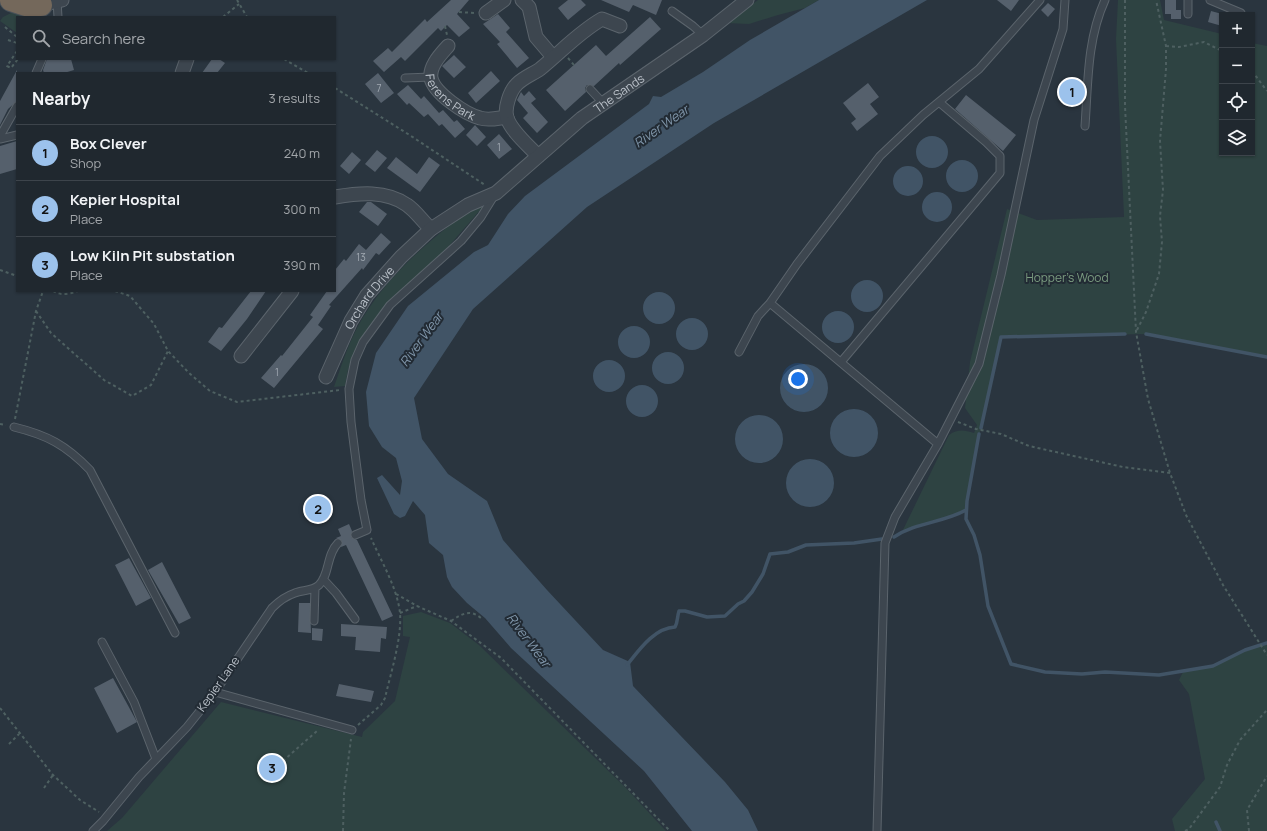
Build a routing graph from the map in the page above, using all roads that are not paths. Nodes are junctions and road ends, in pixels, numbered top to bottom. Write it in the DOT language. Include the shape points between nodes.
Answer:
graph roads {
  1 [pos="11,0"];
  2 [pos="504,0"];
  3 [pos="522,0"];
  4 [pos="747,0"];
  5 [pos="1040,0"];
  6 [pos="1065,0"];
  7 [pos="1105,0"];
  8 [pos="1188,0"];
  9 [pos="1210,0"];
  10 [pos="52,5"];
  11 [pos="672,11"];
  12 [pos="1239,12"];
  13 [pos="486,13"];
  14 [pos="1188,14"];
  15 [pos="620,26"];
  16 [pos="703,35"];
  17 [pos="448,46"];
  18 [pos="553,57"];
  19 [pos="42,60"];
  20 [pos="187,60"];
  21 [pos="36,72"];
  22 [pos="182,72"];
  23 [pos="431,77"];
  24 [pos="405,78"];
  25 [pos="590,89"];
  26 [pos="939,102"];
  27 [pos="603,103"];
  28 [pos="16,108"];
  29 [pos="507,117"];
  30 [pos="1085,126"];
  31 [pos="16,135"];
  32 [pos="0,138"];
  33 [pos="538,156"];
  34 [pos="496,193"];
  35 [pos="336,197"];
  36 [pos="430,230"];
  37 [pos="291,292"];
  38 [pos="770,303"];
  39 [pos="739,352"];
  40 [pos="241,356"];
  41 [pos="840,362"];
  42 [pos="326,377"];
  43 [pos="14,427"];
  44 [pos="938,444"];
  45 [pos="355,535"];
  46 [pos="338,543"];
  47 [pos="323,580"];
  48 [pos="315,588"];
  49 [pos="355,619"];
  50 [pos="314,621"];
  51 [pos="175,633"];
  52 [pos="102,642"];
  53 [pos="214,692"];
  54 [pos="352,730"];
  55 [pos="156,759"];
  56 [pos="93,831"];
  57 [pos="877,831"];
  1 -- 10 [label="highway" via="26,5"];
  2 -- 13 [label="street"];
  3 -- 18 [label="street" via="529,6 536,37"];
  4 -- 16 [label="street, The Sands"];
  5 -- 26 [label="lane" via="979,69"];
  6 -- 44 [label="lane" via="1063,29 1034,120 979,364"];
  7 -- 30 [label="lane" via="1097,17 1091,50"];
  8 -- 14 [label="lane"];
  9 -- 12 [label="lane"];
  11 -- 16 [label="lane"];
  15 -- 18 [label="street" via="602,19"];
  16 -- 27 [label="street, The Sands"];
  17 -- 23 [label="street, Ferens Park" via="433,66"];
  18 -- 29 [label="street" via="517,84 510,95"];
  19 -- 21 [label="lane"];
  20 -- 22 [label="street"];
  23 -- 24 [label="lane"];
  23 -- 29 [label="street, Ferens Park" via="435,87 447,99 470,114 490,119"];
  25 -- 27 [label="lane"];
  26 -- 38 [label="lane" via="880,156"];
  26 -- 41 [label="lane" via="1000,156 1000,173"];
  27 -- 33 [label="street, The Sands"];
  28 -- 32 [label="lane"];
  29 -- 33 [label="street"];
  31 -- 32 [label="lane"];
  33 -- 34 [label="street, The Sands"];
  34 -- 36 [label="street, Orchard Drive" via="468,205"];
  34 -- 45 [label="lane" via="481,217 461,241 390,304 374,324 355,360 349,389 351,422 367,530"];
  35 -- 36 [label="street" via="371,194 392,196 408,205"];
  36 -- 42 [label="street, Orchard Drive" via="401,257 367,295 350,321"];
  37 -- 40 [label="street"];
  38 -- 39 [label="lane" via="758,316"];
  38 -- 41 [label="lane"];
  41 -- 44 [label="lane"];
  43 -- 51 [label="lane" via="40,433 57,442 77,456 90,470"];
  44 -- 57 [label="lane" via="895,517 885,543"];
  46 -- 47 [label="lane" via="331,553"];
  47 -- 48 [label="lane"];
  47 -- 49 [label="lane" via="340,597"];
  48 -- 50 [label="lane"];
  48 -- 53 [label="lane, Kepier Lane" via="293,593 272,608"];
  52 -- 55 [label="lane" via="134,702"];
  53 -- 54 [label="lane"];
  53 -- 55 [label="lane, Kepier Lane"];
  55 -- 56 [label="lane, Kepier Lane"];
}
